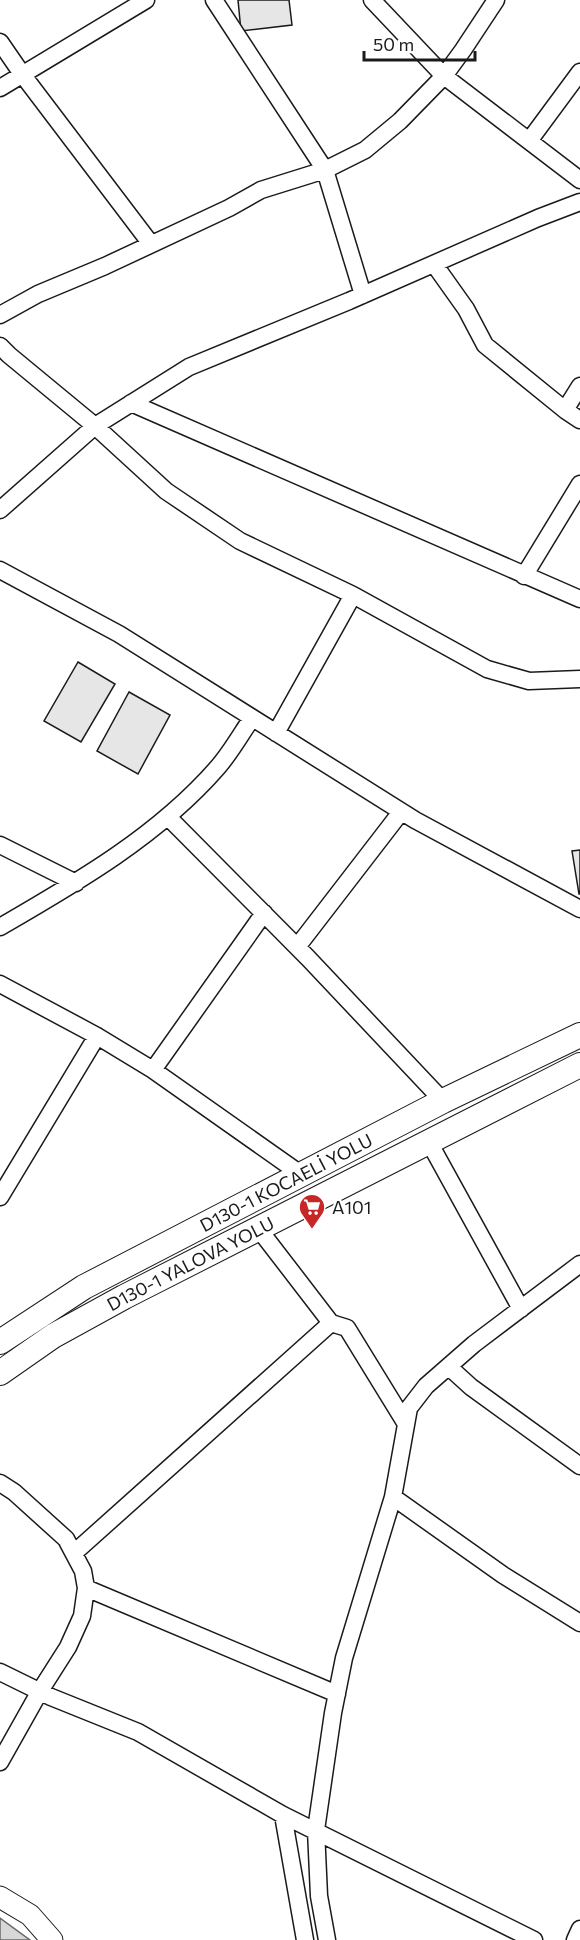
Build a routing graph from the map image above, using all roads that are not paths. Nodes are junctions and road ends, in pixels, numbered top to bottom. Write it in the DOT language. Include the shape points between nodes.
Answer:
graph roads {
  1 [pos="146,0"];
  2 [pos="214,0"];
  3 [pos="372,0"];
  4 [pos="496,0"];
  5 [pos="0,42"];
  6 [pos="580,72"];
  7 [pos="22,74"];
  8 [pos="444,76"];
  9 [pos="0,88"];
  10 [pos="529,141"];
  11 [pos="326,170"];
  12 [pos="580,180"];
  13 [pos="580,202"];
  14 [pos="151,244"];
  15 [pos="434,264"];
  16 [pos="363,295"];
  17 [pos="0,315"];
  18 [pos="3,355"];
  19 [pos="580,386"];
  20 [pos="131,403"];
  21 [pos="565,410"];
  22 [pos="580,420"];
  23 [pos="95,426"];
  24 [pos="580,484"];
  25 [pos="0,510"];
  26 [pos="0,570"];
  27 [pos="524,576"];
  28 [pos="353,595"];
  29 [pos="580,599"];
  30 [pos="580,679"];
  31 [pos="252,718"];
  32 [pos="276,733"];
  33 [pos="401,812"];
  34 [pos="168,817"];
  35 [pos="0,845"];
  36 [pos="76,883"];
  37 [pos="580,909"];
  38 [pos="264,913"];
  39 [pos="0,927"];
  40 [pos="297,947"];
  41 [pos="0,984"];
  42 [pos="580,1035"];
  43 [pos="97,1036"];
  44 [pos="580,1065"];
  45 [pos="153,1070"];
  46 [pos="443,1101"];
  47 [pos="429,1142"];
  48 [pos="302,1175"];
  49 [pos="0,1197"];
  50 [pos="258,1228"];
  51 [pos="580,1264"];
  52 [pos="567,1276"];
  53 [pos="580,1287"];
  54 [pos="521,1309"];
  55 [pos="331,1323"];
  56 [pos="0,1342"];
  57 [pos="449,1367"];
  58 [pos="0,1373"];
  59 [pos="406,1424"];
  60 [pos="580,1466"];
  61 [pos="0,1483"];
  62 [pos="393,1497"];
  63 [pos="74,1553"];
  64 [pos="86,1588"];
  65 [pos="580,1623"];
  66 [pos="0,1672"];
  67 [pos="40,1691"];
  68 [pos="338,1694"];
  69 [pos="0,1762"];
  70 [pos="284,1815"];
  71 [pos="316,1830"];
  72 [pos="0,1897"];
  73 [pos="580,1929"];
  74 [pos="52,1940"];
  75 [pos="305,1940"];
  76 [pos="327,1940"];
  77 [pos="534,1940"];
  78 [pos="575,1940"];
  1 -- 7 [label="street"];
  2 -- 11 [label="street"];
  3 -- 8 [label="street"];
  4 -- 8 [label="street"];
  5 -- 7 [label="street"];
  6 -- 10 [label="street"];
  7 -- 9 [label="street"];
  7 -- 14 [label="street"];
  8 -- 10 [label="street"];
  8 -- 11 [label="street" via="365,150"];
  10 -- 12 [label="street"];
  11 -- 14 [label="street" via="261,190"];
  11 -- 16 [label="street"];
  13 -- 15 [label="street"];
  14 -- 17 [label="street"];
  15 -- 16 [label="street"];
  15 -- 21 [label="street" via="466,309 485,345"];
  16 -- 20 [label="street" via="189,366"];
  18 -- 23 [label="street"];
  19 -- 21 [label="street"];
  20 -- 23 [label="street"];
  20 -- 27 [label="street"];
  21 -- 22 [label="street"];
  23 -- 25 [label="street"];
  23 -- 28 [label="street" via="166,491 240,541"];
  24 -- 27 [label="street"];
  26 -- 31 [label="street" via="119,634"];
  27 -- 29 [label="street"];
  28 -- 30 [label="street" via="487,669 529,681"];
  28 -- 32 [label="street"];
  31 -- 32 [label="street"];
  31 -- 34 [label="street" via="218,766"];
  32 -- 33 [label="street"];
  33 -- 37 [label="street"];
  33 -- 40 [label="street"];
  34 -- 36 [label="street"];
  34 -- 38 [label="street"];
  35 -- 36 [label="street"];
  36 -- 39 [label="street"];
  38 -- 40 [label="street"];
  38 -- 45 [label="street"];
  40 -- 46 [label="street"];
  41 -- 43 [label="street"];
  42 -- 46 [label="highway, D130-1 KOCAELİ YOLU"];
  43 -- 45 [label="street"];
  43 -- 49 [label="street"];
  44 -- 47 [label="highway, D130-1 YALOVA YOLU"];
  45 -- 48 [label="street"];
  46 -- 48 [label="highway, D130-1 KOCAELİ YOLU"];
  47 -- 50 [label="highway, D130-1 YALOVA YOLU"];
  47 -- 54 [label="street"];
  48 -- 56 [label="highway, D130-1 KOCAELİ YOLU" via="84,1287"];
  50 -- 55 [label="street"];
  50 -- 58 [label="highway, D130-1 YALOVA YOLU" via="53,1336"];
  51 -- 52 [label="street"];
  52 -- 53 [label="street"];
  52 -- 54 [label="street"];
  54 -- 57 [label="street"];
  55 -- 59 [label="street" via="347,1328"];
  55 -- 63 [label="street"];
  57 -- 59 [label="street" via="426,1386 409,1408"];
  57 -- 60 [label="street"];
  59 -- 62 [label="street"];
  61 -- 63 [label="street" via="66,1539"];
  62 -- 65 [label="street" via="503,1575"];
  62 -- 68 [label="street" via="344,1659"];
  63 -- 64 [label="street"];
  64 -- 67 [label="street" via="82,1616"];
  64 -- 68 [label="street"];
  66 -- 67 [label="street"];
  67 -- 69 [label="street"];
  67 -- 70 [label="street" via="138,1732"];
  68 -- 71 [label="street"];
  70 -- 71 [label="street"];
  70 -- 75 [label="street"];
  71 -- 76 [label="street" via="319,1896"];
  71 -- 77 [label="street"];
  72 -- 74 [label="main road" via="30,1915"];
  73 -- 78 [label="street"];
}
